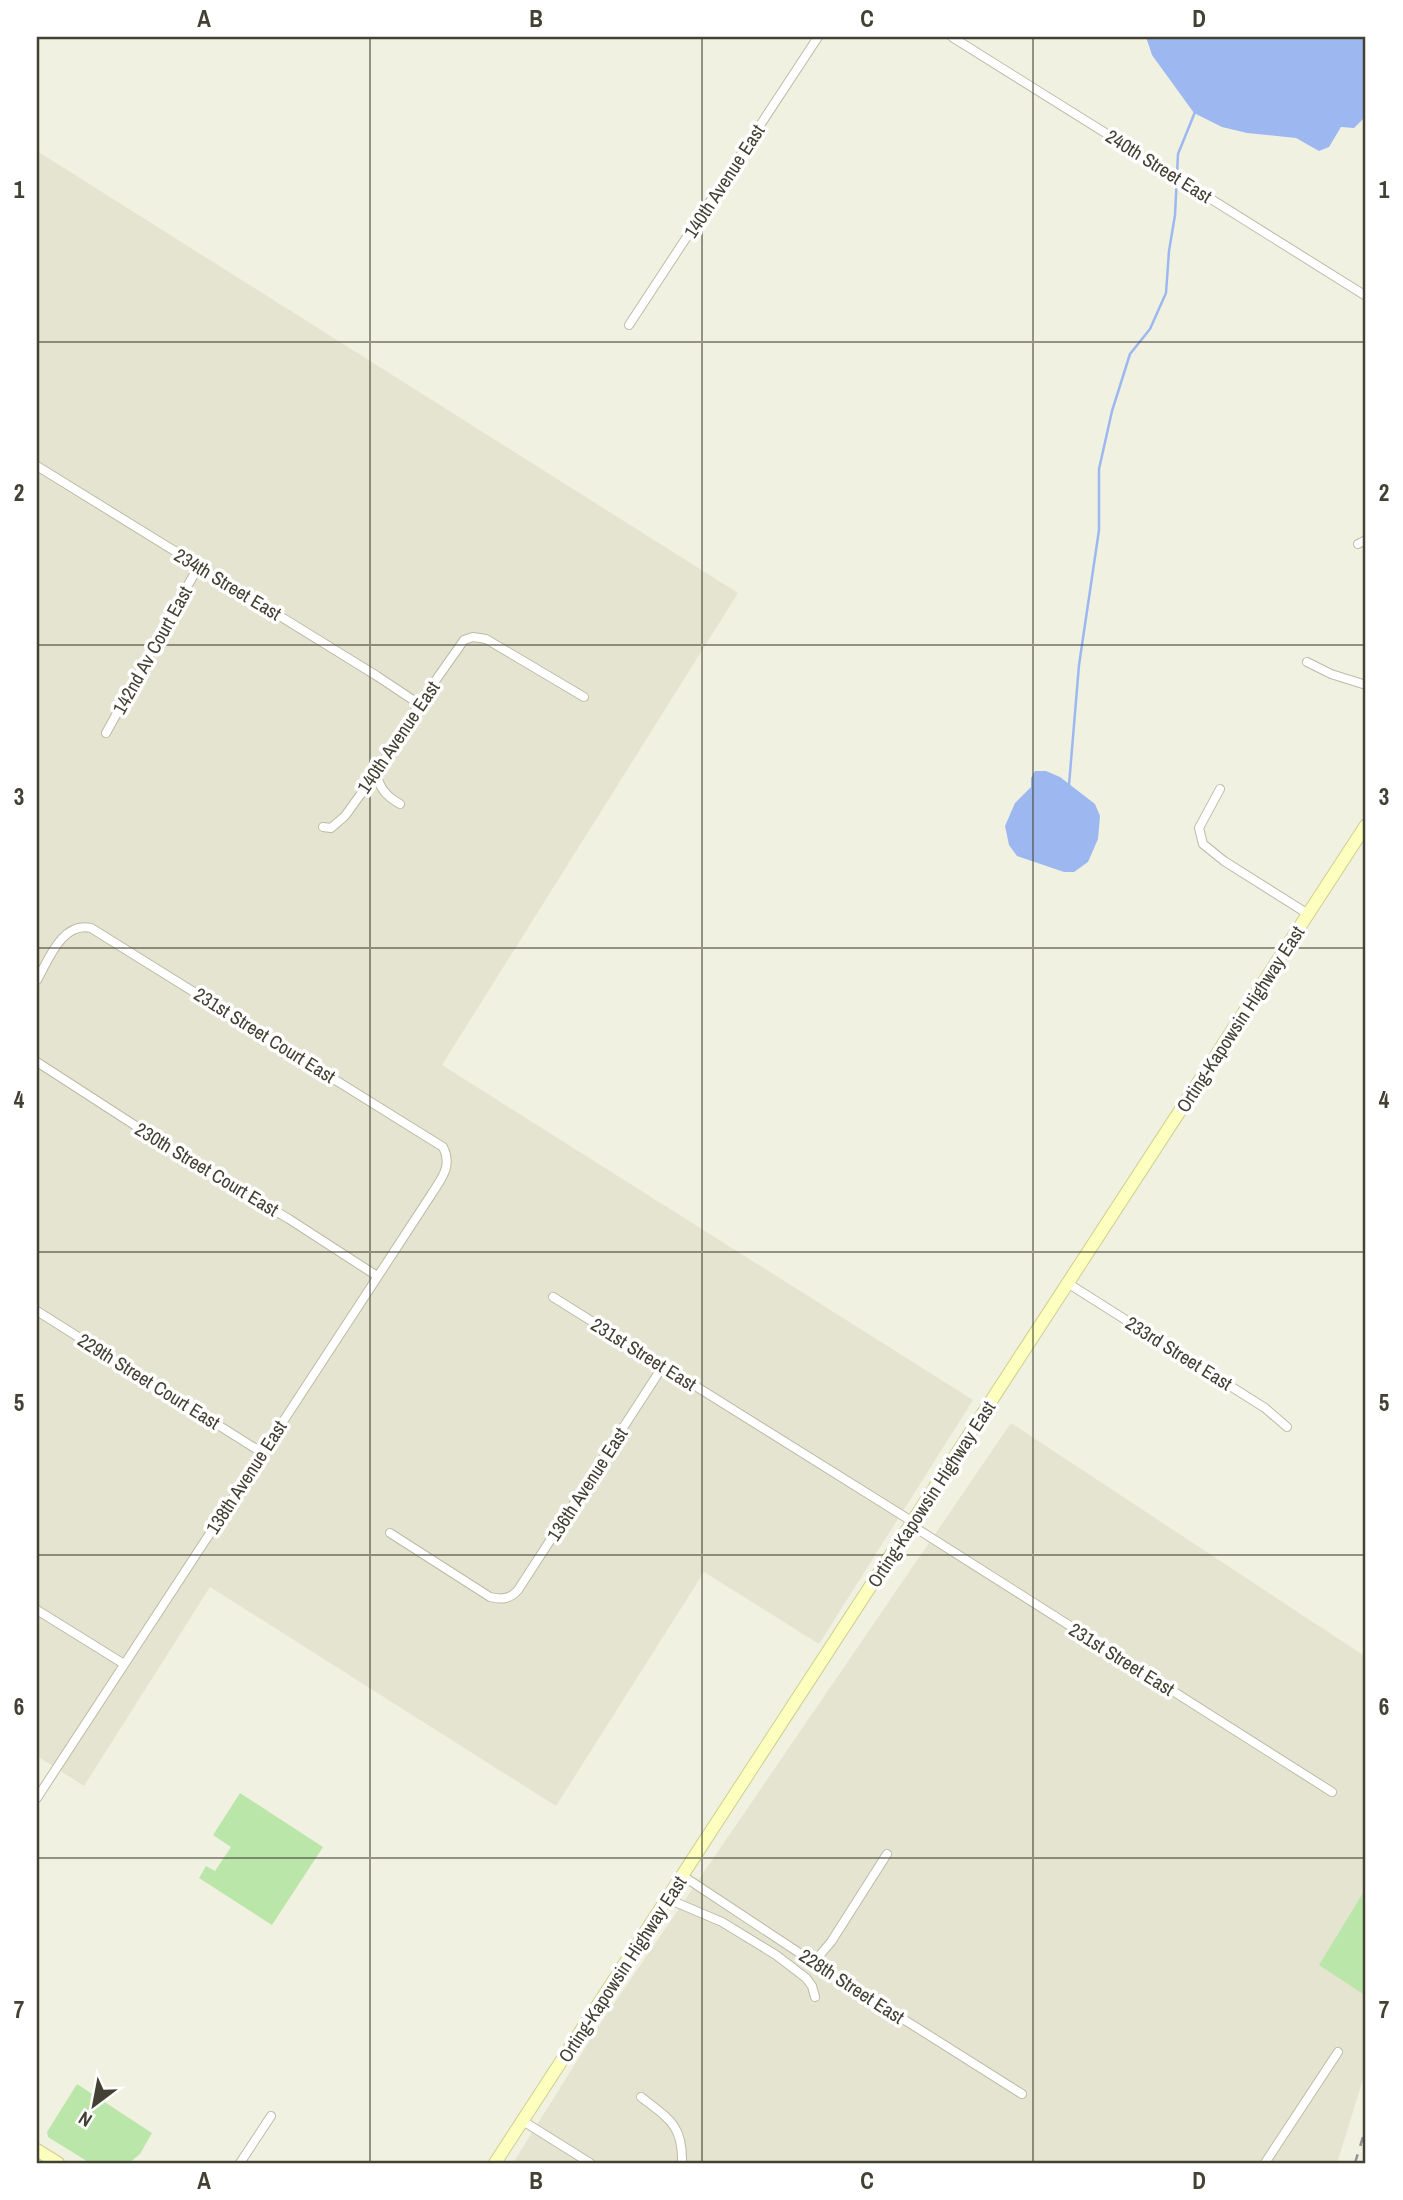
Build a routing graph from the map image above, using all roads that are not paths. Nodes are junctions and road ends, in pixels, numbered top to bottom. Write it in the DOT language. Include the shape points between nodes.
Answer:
graph roads {
  1 [pos="818,37"];
  2 [pos="952,37"];
  3 [pos="1366,296"];
  4 [pos="629,324"];
  5 [pos="37,466"];
  6 [pos="198,567"];
  7 [pos="1307,662"];
  8 [pos="1366,685"];
  9 [pos="584,697"];
  10 [pos="419,704"];
  11 [pos="106,733"];
  12 [pos="376,773"];
  13 [pos="1220,789"];
  14 [pos="400,804"];
  15 [pos="1366,825"];
  16 [pos="323,827"];
  17 [pos="1308,914"];
  18 [pos="37,980"];
  19 [pos="37,1062"];
  20 [pos="447,1154"];
  21 [pos="377,1276"];
  22 [pos="1069,1284"];
  23 [pos="553,1297"];
  24 [pos="37,1311"];
  25 [pos="663,1367"];
  26 [pos="1287,1427"];
  27 [pos="261,1452"];
  28 [pos="912,1524"];
  29 [pos="390,1534"];
  30 [pos="37,1610"];
  31 [pos="124,1664"];
  32 [pos="1332,1792"];
  33 [pos="37,1798"];
  34 [pos="887,1854"];
  35 [pos="683,1876"];
  36 [pos="668,1899"];
  37 [pos="814,1962"];
  38 [pos="816,1997"];
  39 [pos="1338,2052"];
  40 [pos="1022,2094"];
  41 [pos="641,2097"];
  42 [pos="271,2116"];
  43 [pos="523,2121"];
  44 [pos="37,2150"];
  45 [pos="58,2163"];
  46 [pos="240,2163"];
  47 [pos="495,2163"];
  48 [pos="590,2163"];
  49 [pos="682,2163"];
  50 [pos="1265,2163"];
  1 -- 4 [label="street, 140th Avenue East"];
  2 -- 3 [label="street, 240th Street East"];
  5 -- 6 [label="street, 234th Street East"];
  6 -- 10 [label="street, 234th Street East"];
  6 -- 11 [label="street, 142nd Av Court East"];
  7 -- 8 [label="street"];
  9 -- 10 [label="street, 140th Avenue East" via="486,639 473,636 459,644"];
  10 -- 12 [label="street, 140th Avenue East"];
  12 -- 14 [label="street" via="381,789"];
  12 -- 16 [label="street, 140th Avenue East" via="335,827"];
  13 -- 17 [label="street" via="1199,828 1203,844"];
  15 -- 17 [label="main road, Orting-Kapowsin Highway East"];
  17 -- 22 [label="main road, Orting-Kapowsin Highway East"];
  18 -- 20 [label="street, 231st Street Court East" via="63,937 77,928 91,928 358,1093 443,1147"];
  19 -- 21 [label="street, 230th Street Court East"];
  20 -- 21 [label="street, 138th Avenue East" via="443,1177"];
  21 -- 27 [label="street, 138th Avenue East"];
  22 -- 26 [label="street, 233rd Street East" via="1265,1408"];
  22 -- 28 [label="main road, Orting-Kapowsin Highway East"];
  23 -- 25 [label="street, 231st Street East"];
  24 -- 27 [label="street, 229th Street Court East"];
  25 -- 28 [label="street, 231st Street East"];
  25 -- 29 [label="street, 136th Avenue East" via="518,1590 508,1598 490,1597"];
  27 -- 31 [label="street, 138th Avenue East"];
  28 -- 32 [label="street, 231st Street East"];
  28 -- 35 [label="main road, Orting-Kapowsin Highway East"];
  30 -- 31 [label="street"];
  31 -- 33 [label="street, 138th Avenue East"];
  34 -- 37 [label="street"];
  35 -- 36 [label="main road, Orting-Kapowsin Highway East"];
  35 -- 37 [label="street, 228th Street East"];
  36 -- 38 [label="street" via="722,1922 776,1955 806,1978"];
  36 -- 43 [label="main road, Orting-Kapowsin Highway East"];
  37 -- 40 [label="street, 228th Street East"];
  39 -- 50 [label="street"];
  41 -- 49 [label="street" via="676,2128"];
  42 -- 46 [label="street"];
  43 -- 47 [label="main road, Orting-Kapowsin Highway East"];
  43 -- 48 [label="street"];
  44 -- 45 [label="main road"];
}
